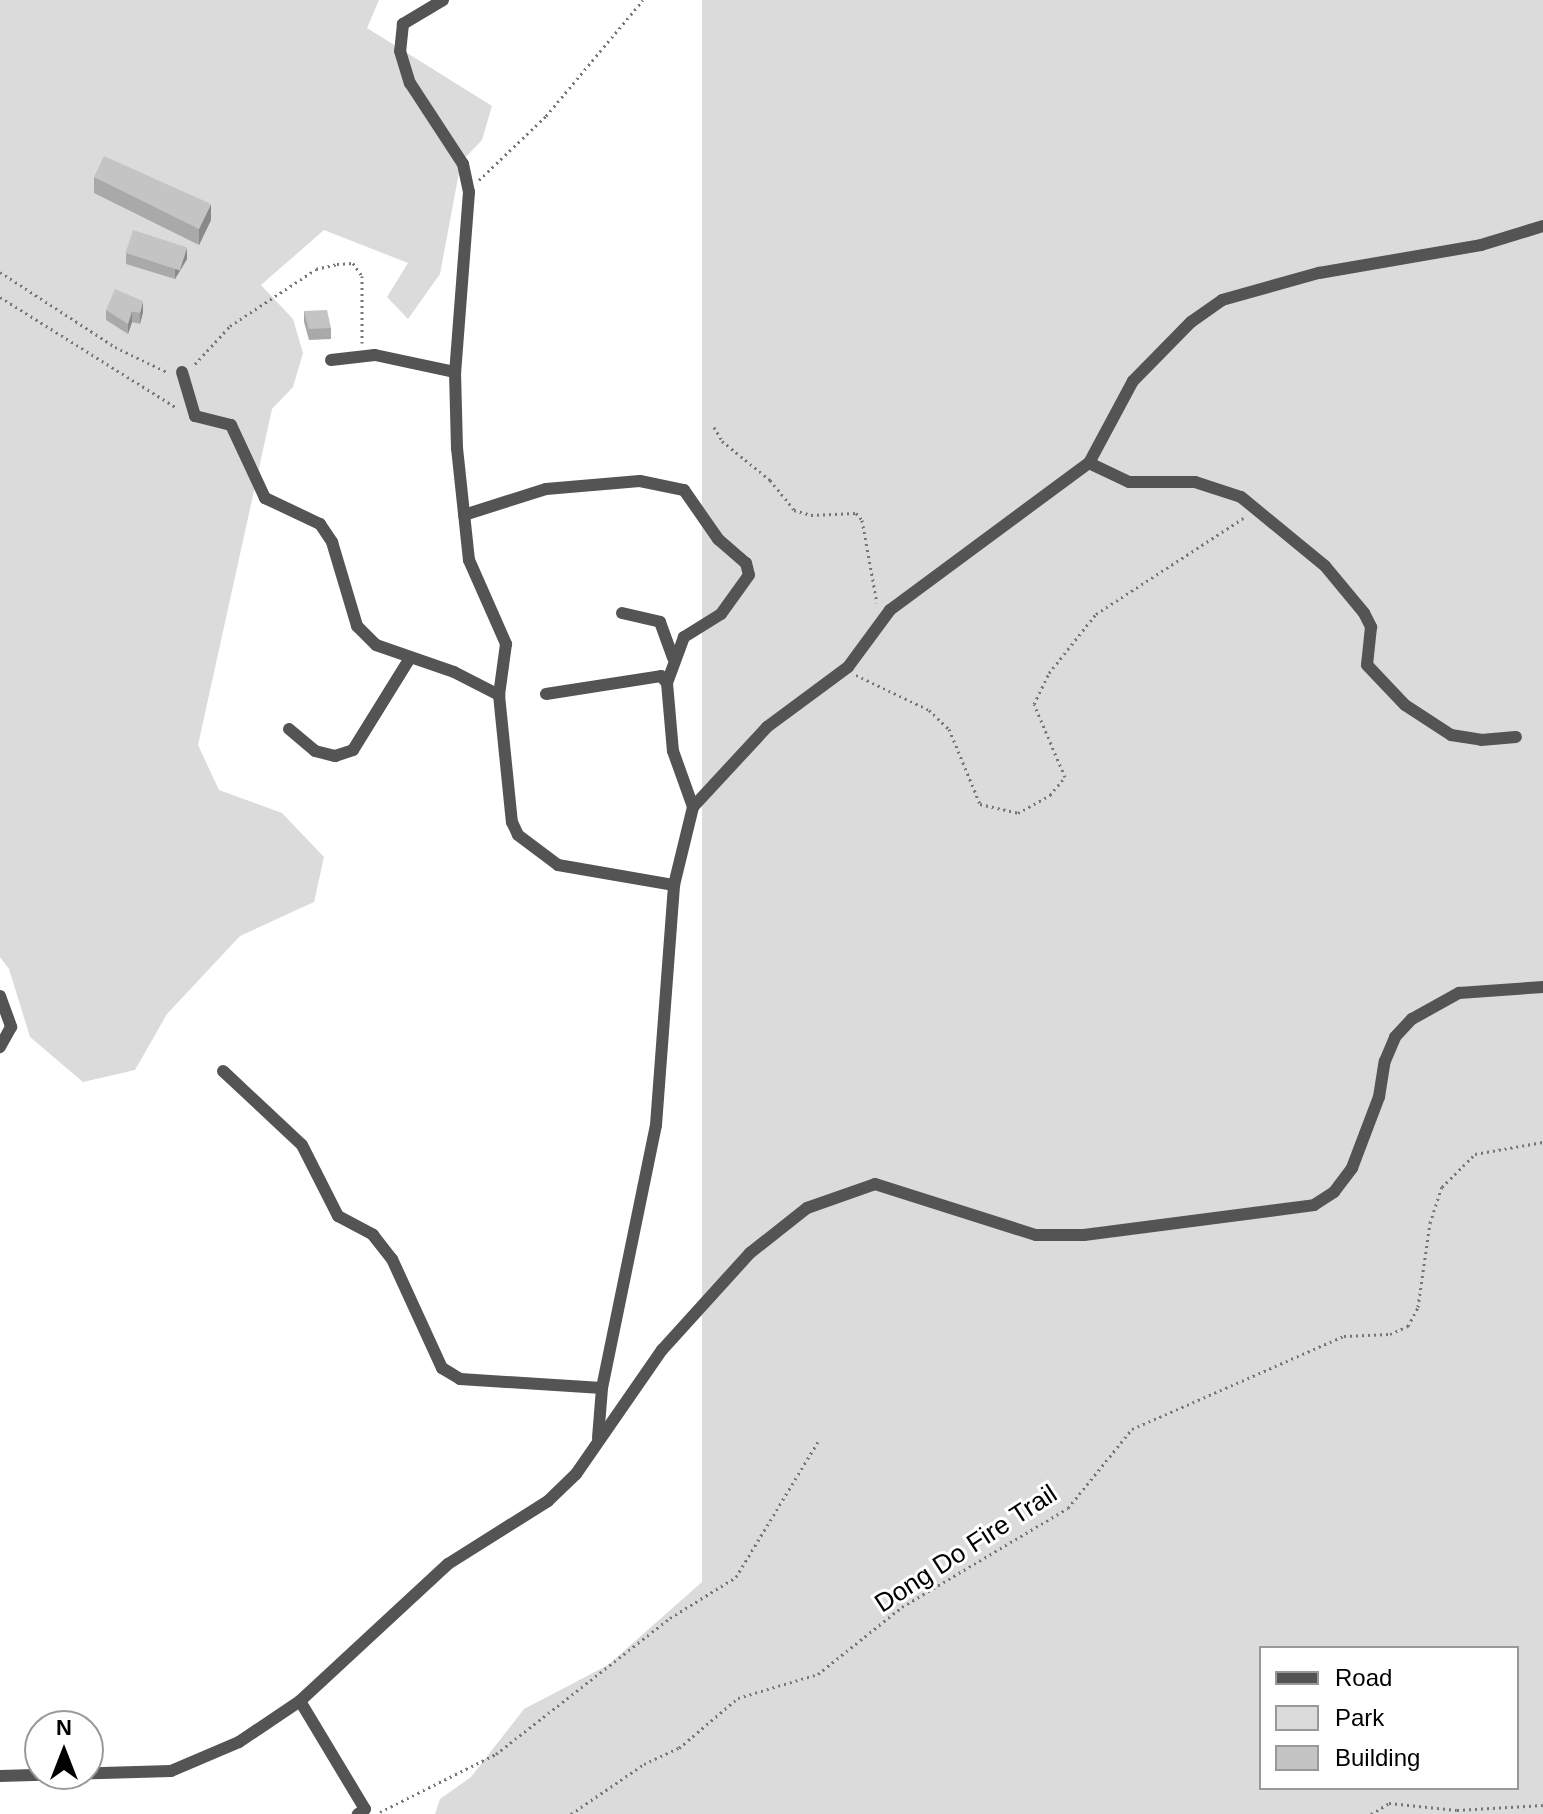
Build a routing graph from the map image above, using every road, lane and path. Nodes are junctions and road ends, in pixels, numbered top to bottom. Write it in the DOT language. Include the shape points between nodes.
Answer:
graph roads {
  1 [pos="443,0"];
  2 [pos="643,0"];
  3 [pos="469,192"];
  4 [pos="1543,226"];
  5 [pos="0,272"];
  6 [pos="0,297"];
  7 [pos="361,359"];
  8 [pos="331,360"];
  9 [pos="182,372"];
  10 [pos="455,372"];
  11 [pos="195,416"];
  12 [pos="714,427"];
  13 [pos="1089,463"];
  14 [pos="1254,507"];
  15 [pos="464,515"];
  16 [pos="622,613"];
  17 [pos="880,622"];
  18 [pos="410,658"];
  19 [pos="673,658"];
  20 [pos="848,667"];
  21 [pos="667,683"];
  22 [pos="546,694"];
  23 [pos="499,695"];
  24 [pos="289,729"];
  25 [pos="1516,737"];
  26 [pos="693,807"];
  27 [pos="674,885"];
  28 [pos="1543,987"];
  29 [pos="0,996"];
  30 [pos="0,1047"];
  31 [pos="223,1071"];
  32 [pos="1543,1142"];
  33 [pos="602,1388"];
  34 [pos="819,1440"];
  35 [pos="598,1443"];
  36 [pos="300,1701"];
  37 [pos="0,1776"];
  38 [pos="1543,1805"];
  39 [pos="367,1813"];
  40 [pos="571,1814"];
  41 [pos="1371,1814"];
  1 -- 3 [label="street" via="403,24 400,51 410,83 463,164"];
  2 -- 3 [label="path" via="546,116"];
  3 -- 10 [label="street"];
  4 -- 13 [label="street" via="1481,245 1319,273 1222,300 1191,322 1133,381"];
  5 -- 9 [label="path" via="115,347 166,373"];
  6 -- 11 [label="path" via="161,401"];
  7 -- 8 [label="street"];
  7 -- 9 [label="path" via="362,276 353,263 316,269 230,326"];
  7 -- 10 [label="street" via="375,355"];
  9 -- 11 [label="street"];
  10 -- 15 [label="street"];
  11 -- 18 [label="street" via="231,425 265,498 320,524 332,542 357,626 376,645"];
  12 -- 17 [label="path" via="794,510 811,515 856,513 862,520"];
  13 -- 14 [label="street" via="1129,482 1217,487"];
  13 -- 17 [label="street" via="925,582"];
  14 -- 20 [label="path" via="1096,614 1049,673 1034,704 1065,777 1050,795 1018,813 980,804 949,729 929,710 861,680"];
  14 -- 25 [label="street" via="1325,566 1364,613 1371,627 1367,665 1405,705 1451,735 1481,740"];
  15 -- 19 [label="street" via="546,489 640,481 684,490 718,539 746,563 749,575 721,614 684,637"];
  15 -- 23 [label="street" via="469,560 506,644"];
  16 -- 19 [label="street" via="660,622"];
  17 -- 20 [label="street"];
  18 -- 23 [label="street"];
  18 -- 24 [label="street" via="353,750 335,756 315,751"];
  19 -- 21 [label="street"];
  20 -- 26 [label="street" via="767,727"];
  21 -- 22 [label="street" via="661,676 651,676"];
  21 -- 26 [label="street" via="673,751"];
  23 -- 27 [label="street" via="505,786 518,835 558,865"];
  26 -- 27 [label="street"];
  27 -- 33 [label="street" via="656,1125"];
  28 -- 35 [label="street" via="1459,993 1412,1019 1395,1037 1385,1061 1379,1097 1352,1168 1334,1192 1314,1205 1084,1235 1036,1235 875,1184 807,1208 750,1253 662,1350"];
  29 -- 30 [label="street" via="11,1027"];
  31 -- 33 [label="street" via="302,1145 338,1216 373,1235 392,1259 442,1368 460,1379"];
  32 -- 40 [label="path, Dong Do Fire Trail" via="1475,1154 1442,1187 1430,1223 1418,1307 1408,1326 1390,1334 1344,1336 1132,1429 1068,1508 902,1607 818,1674 738,1698 679,1748 644,1764"];
  33 -- 35 [label="street"];
  34 -- 39 [label="path" via="736,1577 670,1618 496,1754"];
  35 -- 36 [label="street" via="548,1501 448,1564"];
  36 -- 37 [label="street" via="239,1742 171,1771"];
  36 -- 39 [label="street"];
  38 -- 41 [label="path" via="1473,1811 1389,1803"];
}
